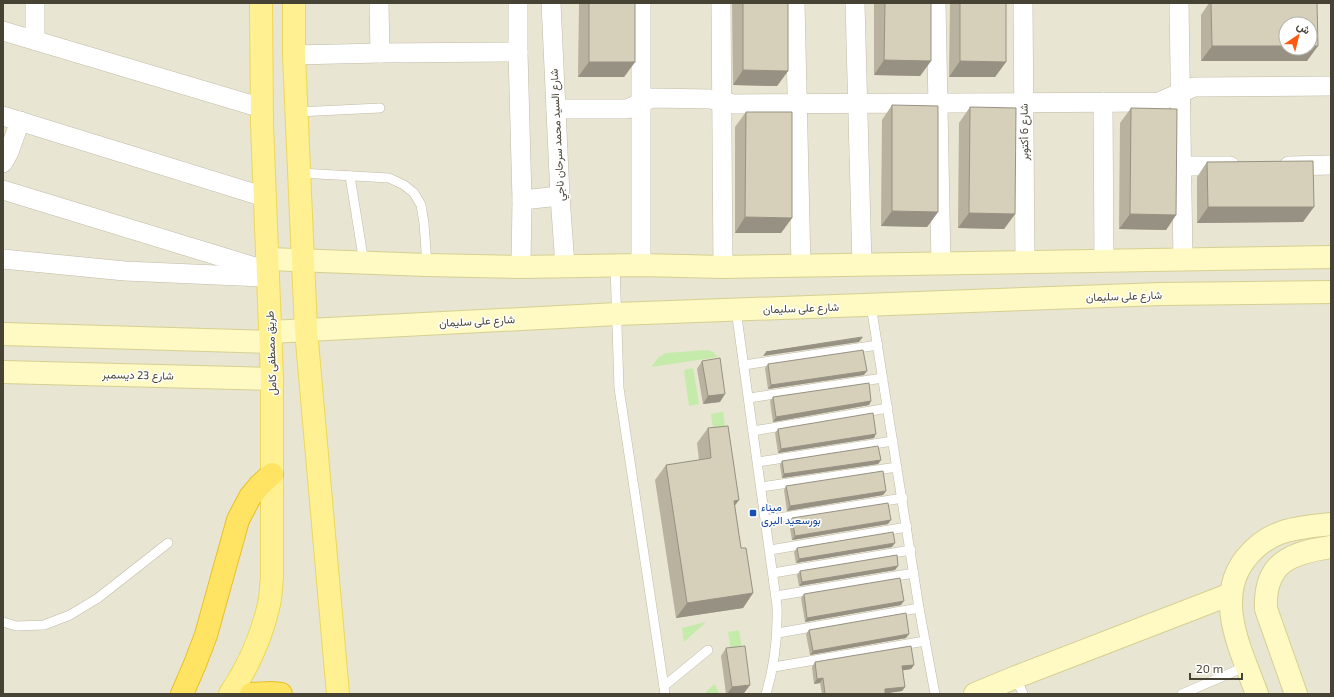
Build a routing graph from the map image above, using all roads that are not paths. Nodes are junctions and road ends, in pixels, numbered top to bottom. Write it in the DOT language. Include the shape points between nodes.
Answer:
graph roads {
  1 [pos="35,3"];
  2 [pos="261,3"];
  3 [pos="294,3"];
  4 [pos="379,3"];
  5 [pos="518,3"];
  6 [pos="551,3"];
  7 [pos="642,3"];
  8 [pos="721,3"];
  9 [pos="795,3"];
  10 [pos="855,3"];
  11 [pos="936,3"];
  12 [pos="1023,3"];
  13 [pos="1179,3"];
  14 [pos="3,30"];
  15 [pos="36,40"];
  16 [pos="518,52"];
  17 [pos="380,53"];
  18 [pos="294,55"];
  19 [pos="1331,86"];
  20 [pos="1180,92"];
  21 [pos="722,101"];
  22 [pos="1024,102"];
  23 [pos="1103,102"];
  24 [pos="641,103"];
  25 [pos="938,103"];
  26 [pos="798,104"];
  27 [pos="858,104"];
  28 [pos="262,108"];
  29 [pos="380,108"];
  30 [pos="556,109"];
  31 [pos="297,112"];
  32 [pos="11,118"];
  33 [pos="3,163"];
  34 [pos="1181,166"];
  35 [pos="1244,166"];
  36 [pos="1268,166"];
  37 [pos="1331,166"];
  38 [pos="300,173"];
  39 [pos="350,176"];
  40 [pos="3,190"];
  41 [pos="560,196"];
  42 [pos="265,197"];
  43 [pos="522,200"];
  44 [pos="1331,257"];
  45 [pos="3,259"];
  46 [pos="1183,259"];
  47 [pos="302,260"];
  48 [pos="1158,260"];
  49 [pos="1104,261"];
  50 [pos="1025,262"];
  51 [pos="364,263"];
  52 [pos="941,263"];
  53 [pos="427,265"];
  54 [pos="615,265"];
  55 [pos="641,265"];
  56 [pos="862,265"];
  57 [pos="565,266"];
  58 [pos="802,266"];
  59 [pos="521,267"];
  60 [pos="723,267"];
  61 [pos="268,269"];
  62 [pos="1331,292"];
  63 [pos="1161,294"];
  64 [pos="871,305"];
  65 [pos="736,310"];
  66 [pos="617,314"];
  67 [pos="306,330"];
  68 [pos="3,334"];
  69 [pos="271,337"];
  70 [pos="878,345"];
  71 [pos="744,365"];
  72 [pos="3,372"];
  73 [pos="883,378"];
  74 [pos="272,379"];
  75 [pos="749,398"];
  76 [pos="888,408"];
  77 [pos="753,431"];
  78 [pos="893,441"];
  79 [pos="758,462"];
  80 [pos="897,467"];
  81 [pos="272,474"];
  82 [pos="761,488"];
  83 [pos="903,498"];
  84 [pos="766,520"];
  85 [pos="1331,524"];
  86 [pos="907,527"];
  87 [pos="168,543"];
  88 [pos="1331,547"];
  89 [pos="770,550"];
  90 [pos="911,550"];
  91 [pos="773,573"];
  92 [pos="914,573"];
  93 [pos="1231,594"];
  94 [pos="776,596"];
  95 [pos="919,608"];
  96 [pos="3,622"];
  97 [pos="778,633"];
  98 [pos="925,641"];
  99 [pos="708,650"];
  100 [pos="1247,666"];
  101 [pos="774,667"];
  102 [pos="1020,685"];
  103 [pos="664,690"];
  104 [pos="182,694"];
  105 [pos="230,694"];
  106 [pos="251,694"];
  107 [pos="281,694"];
  108 [pos="338,694"];
  109 [pos="766,694"];
  110 [pos="935,694"];
  111 [pos="976,694"];
  112 [pos="1182,694"];
  113 [pos="1257,694"];
  114 [pos="1296,694"];
  1 -- 15 [label="street"];
  2 -- 28 [label="main road, طريق مصطفى كامل"];
  3 -- 18 [label="main road"];
  4 -- 17 [label="street"];
  5 -- 16 [label="street"];
  6 -- 30 [label="street, شارع السيد محمد سرحان ناجي"];
  7 -- 24 [label="street"];
  8 -- 21 [label="street"];
  9 -- 26 [label="street"];
  10 -- 27 [label="street"];
  11 -- 25 [label="street"];
  12 -- 22 [label="street, شارع 6 أكتوبر"];
  13 -- 20 [label="street"];
  14 -- 15 [label="street"];
  15 -- 28 [label="street"];
  16 -- 17 [label="street"];
  16 -- 43 [label="street"];
  17 -- 18 [label="street"];
  18 -- 31 [label="main road"];
  19 -- 20 [label="street" via="1194,87"];
  20 -- 23 [label="street" via="1159,102"];
  20 -- 34 [label="street"];
  21 -- 24 [label="street" via="652,98"];
  21 -- 26 [label="street" via="734,104"];
  21 -- 60 [label="street"];
  22 -- 23 [label="street"];
  22 -- 25 [label="street"];
  22 -- 50 [label="street, شارع 6 أكتوبر"];
  23 -- 49 [label="street"];
  24 -- 30 [label="street" via="628,109"];
  24 -- 55 [label="street"];
  25 -- 27 [label="street"];
  25 -- 52 [label="street"];
  26 -- 27 [label="street"];
  26 -- 58 [label="street"];
  27 -- 56 [label="street"];
  28 -- 42 [label="main road, طريق مصطفى كامل"];
  29 -- 31 [label="lane"];
  30 -- 41 [label="street, شارع السيد محمد سرحان ناجي"];
  31 -- 38 [label="main road"];
  32 -- 33 [label="street" via="9,152"];
  32 -- 42 [label="street"];
  34 -- 35 [label="street"];
  34 -- 46 [label="street"];
  36 -- 37 [label="street"];
  38 -- 39 [label="lane"];
  38 -- 47 [label="main road"];
  39 -- 51 [label="lane"];
  39 -- 53 [label="lane" via="389,178 414,193 421,205"];
  40 -- 61 [label="street"];
  41 -- 43 [label="street"];
  41 -- 57 [label="street, شارع السيد محمد سرحان ناجي"];
  42 -- 61 [label="main road, طريق مصطفى كامل"];
  43 -- 59 [label="street"];
  44 -- 46 [label="street"];
  45 -- 61 [label="street" via="125,271"];
  46 -- 48 [label="street"];
  47 -- 51 [label="street"];
  47 -- 61 [label="street"];
  47 -- 67 [label="main road"];
  48 -- 49 [label="street"];
  48 -- 63 [label="street"];
  49 -- 50 [label="street"];
  50 -- 52 [label="street"];
  51 -- 53 [label="street"];
  52 -- 56 [label="street"];
  53 -- 59 [label="street"];
  54 -- 55 [label="street"];
  54 -- 57 [label="street"];
  54 -- 66 [label="lane"];
  55 -- 60 [label="street"];
  56 -- 58 [label="street"];
  57 -- 59 [label="street"];
  58 -- 60 [label="street"];
  61 -- 69 [label="main road, طريق مصطفى كامل"];
  62 -- 63 [label="street, شارع على سليمان"];
  63 -- 64 [label="street, شارع على سليمان"];
  64 -- 65 [label="street, شارع على سليمان"];
  64 -- 70 [label="lane"];
  65 -- 66 [label="street, شارع على سليمان"];
  65 -- 71 [label="lane"];
  66 -- 67 [label="street, شارع على سليمان"];
  66 -- 103 [label="lane" via="619,388"];
  67 -- 69 [label="street, شارع على سليمان"];
  67 -- 108 [label="main road"];
  68 -- 69 [label="street"];
  69 -- 74 [label="main road, طريق مصطفى كامل"];
  70 -- 71 [label="lane"];
  70 -- 73 [label="lane"];
  71 -- 75 [label="lane"];
  72 -- 74 [label="street, شارع 23 ديسمبر"];
  73 -- 75 [label="lane"];
  73 -- 76 [label="lane"];
  74 -- 81 [label="main road, طريق مصطفى كامل"];
  75 -- 77 [label="lane"];
  76 -- 77 [label="lane"];
  76 -- 78 [label="lane"];
  77 -- 79 [label="lane"];
  78 -- 79 [label="lane"];
  78 -- 80 [label="lane"];
  79 -- 82 [label="lane"];
  80 -- 82 [label="lane"];
  80 -- 83 [label="lane"];
  81 -- 104 [label="highway" via="250,497 238,520 206,635"];
  81 -- 105 [label="main road, طريق مصطفى كامل" via="270,603 248,663"];
  82 -- 84 [label="lane"];
  83 -- 84 [label="lane"];
  83 -- 86 [label="lane"];
  84 -- 89 [label="lane"];
  85 -- 93 [label="street" via="1291,530 1266,540 1242,563"];
  86 -- 89 [label="lane"];
  86 -- 90 [label="lane"];
  87 -- 96 [label="lane" via="98,598 70,615 44,625 16,626"];
  88 -- 114 [label="street" via="1295,555 1275,571 1269,583 1266,609"];
  89 -- 91 [label="lane"];
  90 -- 91 [label="lane"];
  90 -- 92 [label="lane"];
  91 -- 94 [label="lane"];
  92 -- 94 [label="lane"];
  92 -- 95 [label="lane"];
  93 -- 100 [label="street" via="1231,614 1235,633"];
  93 -- 102 [label="street"];
  94 -- 97 [label="lane"];
  95 -- 97 [label="lane"];
  95 -- 98 [label="lane"];
  97 -- 101 [label="lane"];
  98 -- 101 [label="lane"];
  98 -- 110 [label="lane"];
  99 -- 103 [label="lane"];
  100 -- 112 [label="lane"];
  100 -- 113 [label="street"];
  101 -- 109 [label="lane"];
  102 -- 111 [label="street"];
  106 -- 107 [label="highway"];
}
